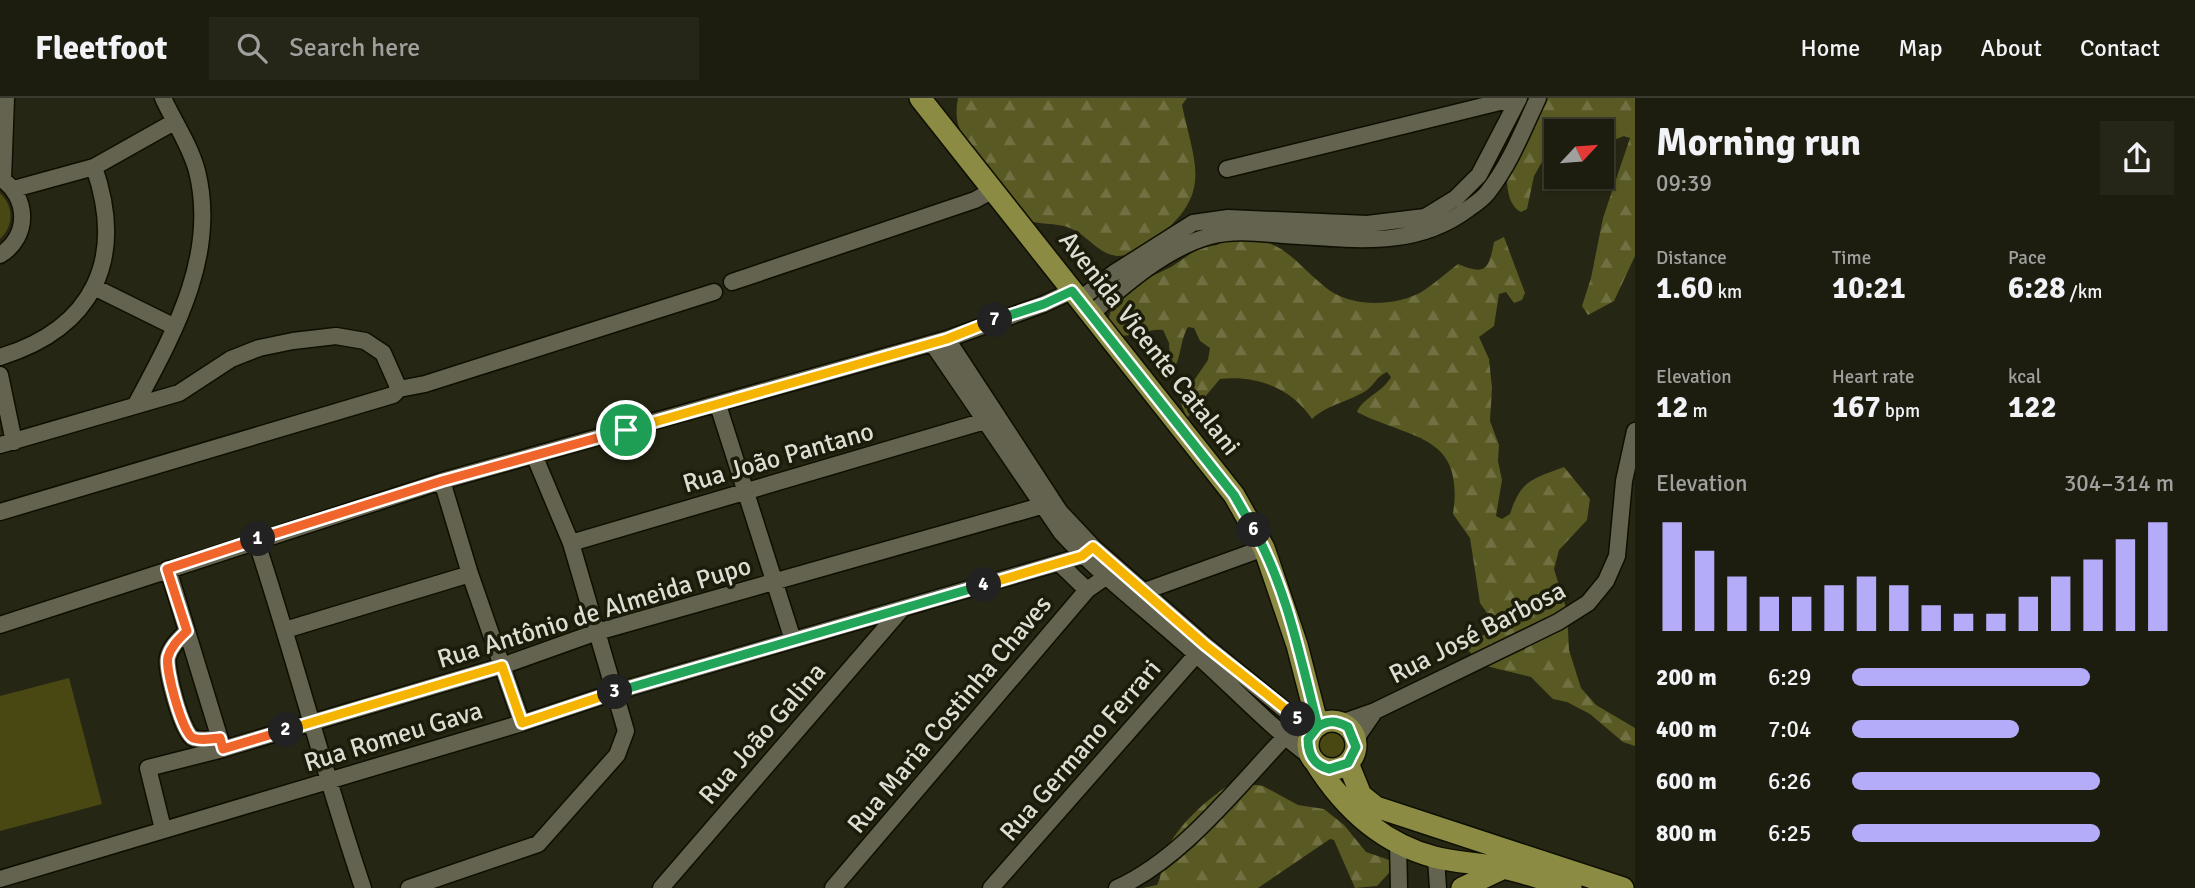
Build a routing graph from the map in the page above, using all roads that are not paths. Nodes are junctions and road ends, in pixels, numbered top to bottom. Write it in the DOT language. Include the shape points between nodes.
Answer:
graph roads {
  1 [pos="6,98"];
  2 [pos="163,98"];
  3 [pos="920,98"];
  4 [pos="1527,99"];
  5 [pos="174,122"];
  6 [pos="94,167"];
  7 [pos="1227,169"];
  8 [pos="6,182"];
  9 [pos="993,190"];
  10 [pos="0,255"];
  11 [pos="732,282"];
  12 [pos="96,288"];
  13 [pos="714,292"];
  14 [pos="1081,302"];
  15 [pos="175,327"];
  16 [pos="940,341"];
  17 [pos="0,357"];
  18 [pos="0,375"];
  19 [pos="396,392"];
  20 [pos="135,404"];
  21 [pos="718,405"];
  22 [pos="992,419"];
  23 [pos="1635,431"];
  24 [pos="7,443"];
  25 [pos="534,455"];
  26 [pos="442,481"];
  27 [pos="745,492"];
  28 [pos="1046,502"];
  29 [pos="0,512"];
  30 [pos="257,540"];
  31 [pos="572,543"];
  32 [pos="1264,548"];
  33 [pos="1088,552"];
  34 [pos="1059,563"];
  35 [pos="167,569"];
  36 [pos="470,574"];
  37 [pos="1107,576"];
  38 [pos="775,584"];
  39 [pos="1087,590"];
  40 [pos="1145,591"];
  41 [pos="901,610"];
  42 [pos="0,625"];
  43 [pos="285,630"];
  44 [pos="187,631"];
  45 [pos="597,632"];
  46 [pos="793,640"];
  47 [pos="1201,650"];
  48 [pos="502,666"];
  49 [pos="615,692"];
  50 [pos="1375,710"];
  51 [pos="1295,717"];
  52 [pos="310,722"];
  53 [pos="522,723"];
  54 [pos="1326,726"];
  55 [pos="1285,737"];
  56 [pos="1355,740"];
  57 [pos="222,744"];
  58 [pos="1313,759"];
  59 [pos="1348,763"];
  60 [pos="327,782"];
  61 [pos="1424,825"];
  62 [pos="163,829"];
  63 [pos="1398,844"];
  64 [pos="1436,858"];
  65 [pos="1504,868"];
  66 [pos="0,879"];
  67 [pos="363,888"];
  68 [pos="409,888"];
  69 [pos="661,888"];
  70 [pos="833,888"];
  71 [pos="991,888"];
  72 [pos="1117,888"];
  73 [pos="1399,888"];
  74 [pos="1438,888"];
  75 [pos="1462,888"];
  76 [pos="1570,888"];
  77 [pos="1623,888"];
  1 -- 8 [label="street"];
  2 -- 5 [label="street"];
  3 -- 9 [label="main road, Avenida Vicente Catalani"];
  4 -- 7 [label="street"];
  4 -- 14 [label="street" via="1479,175 1444,215 1415,236 1210,236 1176,251 1125,285"];
  5 -- 6 [label="street"];
  5 -- 15 [label="street" via="197,172 203,223 197,268"];
  6 -- 8 [label="street"];
  6 -- 12 [label="street" via="106,201 107,239"];
  8 -- 10 [label="street" via="21,202 21,230 15,243"];
  9 -- 11 [label="street"];
  9 -- 14 [label="main road, Avenida Vicente Catalani"];
  12 -- 15 [label="street"];
  12 -- 17 [label="street" via="75,316 47,339"];
  13 -- 19 [label="street"];
  14 -- 16 [label="street" via="1044,304"];
  14 -- 32 [label="main road, Avenida Vicente Catalani" via="1234,495"];
  15 -- 20 [label="street"];
  16 -- 21 [label="street"];
  16 -- 22 [label="street"];
  18 -- 24 [label="street"];
  19 -- 20 [label="street" via="383,353 365,341 337,335 259,348 231,359 179,393"];
  19 -- 29 [label="street"];
  20 -- 24 [label="street"];
  21 -- 25 [label="street"];
  21 -- 27 [label="street"];
  22 -- 27 [label="street, Rua João Pantano"];
  22 -- 28 [label="street"];
  23 -- 50 [label="street, Rua José Barbosa" via="1624,481 1617,556 1598,593 1558,622"];
  25 -- 26 [label="street"];
  25 -- 31 [label="street"];
  26 -- 30 [label="street"];
  26 -- 36 [label="street"];
  27 -- 31 [label="street, Rua João Pantano"];
  27 -- 38 [label="street"];
  28 -- 33 [label="street"];
  28 -- 38 [label="street, Rua Antônio de Almeida Pupo"];
  30 -- 35 [label="street"];
  30 -- 43 [label="street"];
  31 -- 45 [label="street"];
  32 -- 40 [label="street"];
  32 -- 54 [label="main road, Avenida Vicente Catalani"];
  33 -- 34 [label="street, Rua Romeu Gava"];
  33 -- 37 [label="street"];
  33 -- 40 [label="street"];
  34 -- 39 [label="street"];
  34 -- 41 [label="street, Rua Romeu Gava"];
  35 -- 42 [label="street"];
  35 -- 44 [label="street"];
  36 -- 43 [label="street"];
  36 -- 48 [label="street"];
  37 -- 39 [label="street, Rua Maria Costinha Chaves"];
  37 -- 47 [label="street"];
  38 -- 45 [label="street, Rua Antônio de Almeida Pupo"];
  38 -- 46 [label="street"];
  39 -- 70 [label="street, Rua Maria Costinha Chaves"];
  40 -- 47 [label="street"];
  41 -- 46 [label="street, Rua Romeu Gava"];
  41 -- 69 [label="street, Rua João Galina"];
  43 -- 52 [label="street"];
  44 -- 57 [label="street"];
  44 -- 57 [label="street" via="167,660 181,720 195,740"];
  45 -- 48 [label="street, Rua Antônio de Almeida Pupo"];
  45 -- 49 [label="street"];
  46 -- 49 [label="street, Rua Romeu Gava"];
  47 -- 51 [label="street"];
  47 -- 55 [label="street"];
  47 -- 71 [label="street, Rua Germano Ferrari"];
  48 -- 52 [label="street, Rua Antônio de Almeida Pupo"];
  48 -- 53 [label="street"];
  49 -- 53 [label="street, Rua Romeu Gava"];
  49 -- 68 [label="street" via="626,731 622,748 545,839 530,849"];
  50 -- 54 [label="street, Rua José Barbosa"];
  50 -- 56 [label="street, Rua José Barbosa"];
  51 -- 54 [label="street"];
  51 -- 55 [label="street"];
  52 -- 57 [label="street, Rua Antônio de Almeida Pupo"];
  52 -- 60 [label="street"];
  53 -- 60 [label="street, Rua Romeu Gava"];
  54 -- 56 [label="main road"];
  54 -- 58 [label="main road" via="1308,739"];
  55 -- 58 [label="street"];
  55 -- 72 [label="street" via="1177,849 1139,878"];
  56 -- 59 [label="main road"];
  57 -- 62 [label="street, Rua Antônio de Almeida Pupo" via="148,768"];
  58 -- 59 [label="main road" via="1329,769"];
  58 -- 63 [label="main road" via="1336,796"];
  59 -- 61 [label="main road" via="1361,795 1376,807"];
  60 -- 62 [label="street, Rua Romeu Gava"];
  60 -- 67 [label="street"];
  61 -- 64 [label="main road"];
  61 -- 77 [label="main road"];
  62 -- 66 [label="street, Rua Romeu Gava"];
  63 -- 64 [label="main road"];
  63 -- 73 [label="street"];
  64 -- 65 [label="main road"];
  64 -- 74 [label="street"];
  65 -- 75 [label="main road"];
  65 -- 76 [label="main road"];
}
